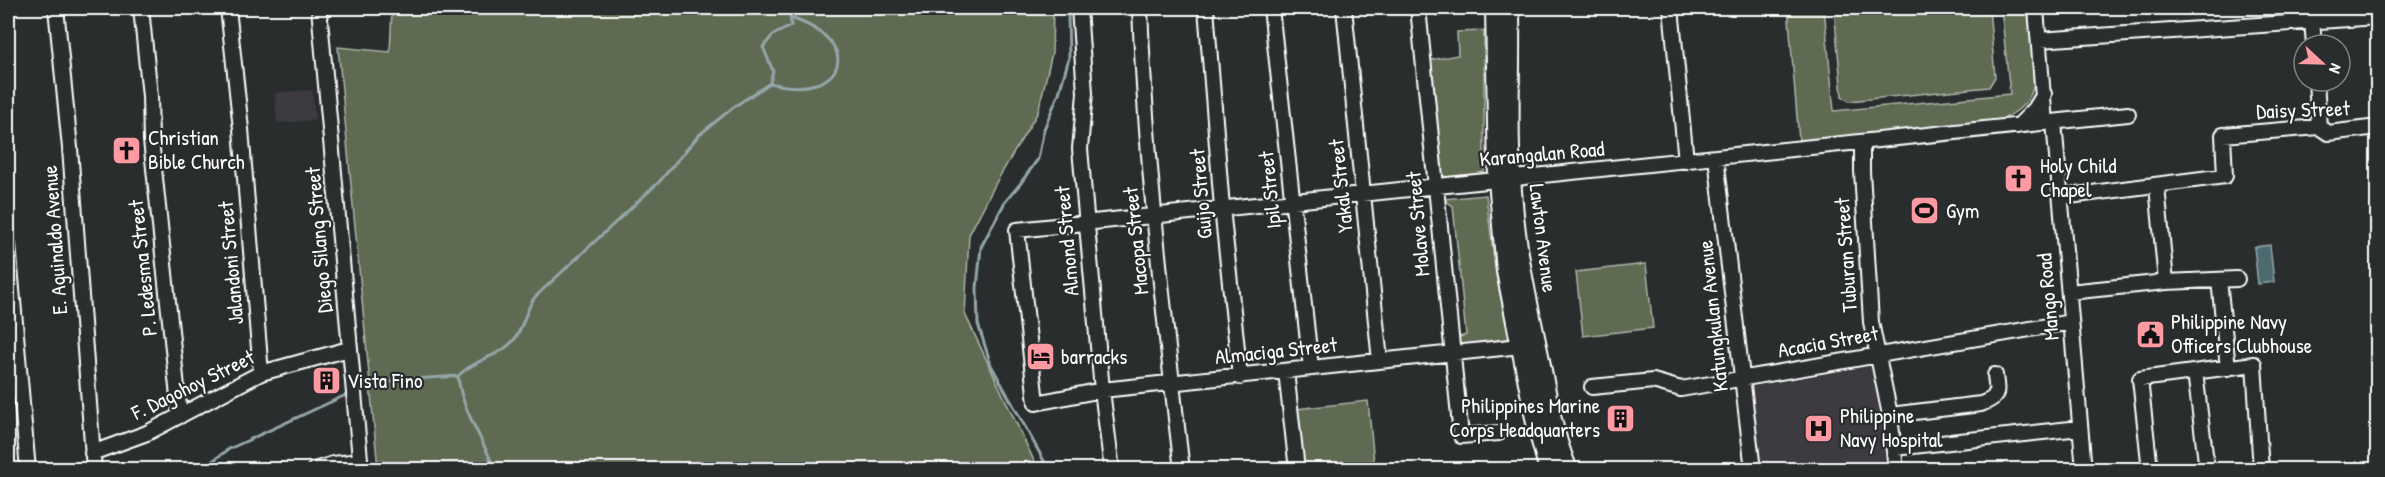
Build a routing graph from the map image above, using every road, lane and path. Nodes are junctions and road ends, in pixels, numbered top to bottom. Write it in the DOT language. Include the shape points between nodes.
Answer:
graph roads {
  1 [pos="56,8"];
  2 [pos="141,8"];
  3 [pos="228,8"];
  4 [pos="319,8"];
  5 [pos="1079,8"];
  6 [pos="1140,8"];
  7 [pos="1206,8"];
  8 [pos="1271,8"];
  9 [pos="1344,8"];
  10 [pos="1418,8"];
  11 [pos="1496,8"];
  12 [pos="1510,8"];
  13 [pos="1671,8"];
  14 [pos="2036,8"];
  15 [pos="2347,13"];
  16 [pos="2377,17"];
  17 [pos="2312,20"];
  18 [pos="2378,27"];
  19 [pos="2313,33"];
  20 [pos="2039,40"];
  21 [pos="2317,93"];
  22 [pos="2044,94"];
  23 [pos="2128,114"];
  24 [pos="2049,122"];
  25 [pos="2018,126"];
  26 [pos="2319,127"];
  27 [pos="2378,127"];
  28 [pos="1862,143"];
  29 [pos="1716,157"];
  30 [pos="1686,161"];
  31 [pos="1505,179"];
  32 [pos="1436,186"];
  33 [pos="2157,186"];
  34 [pos="1363,194"];
  35 [pos="2061,197"];
  36 [pos="1292,202"];
  37 [pos="1222,208"];
  38 [pos="1154,216"];
  39 [pos="1086,223"];
  40 [pos="8,244"];
  41 [pos="9,277"];
  42 [pos="2237,279"];
  43 [pos="2219,280"];
  44 [pos="2166,282"];
  45 [pos="2069,292"];
  46 [pos="2071,322"];
  47 [pos="1521,346"];
  48 [pos="349,349"];
  49 [pos="1452,353"];
  50 [pos="1879,355"];
  51 [pos="1380,361"];
  52 [pos="1311,368"];
  53 [pos="2228,368"];
  54 [pos="1286,371"];
  55 [pos="261,372"];
  56 [pos="2195,372"];
  57 [pos="1995,375"];
  58 [pos="1240,377"];
  59 [pos="1742,379"];
  60 [pos="1172,384"];
  61 [pos="1592,387"];
  62 [pos="1102,390"];
  63 [pos="1036,403"];
  64 [pos="1890,415"];
  65 [pos="180,416"];
  66 [pos="2080,428"];
  67 [pos="1499,433"];
  68 [pos="1894,448"];
  69 [pos="92,453"];
  70 [pos="361,465"];
  71 [pos="28,470"];
  72 [pos="94,470"];
  73 [pos="314,470"];
  74 [pos="1112,470"];
  75 [pos="1182,470"];
  76 [pos="1297,470"];
  77 [pos="1549,470"];
  78 [pos="1568,470"];
  79 [pos="1753,470"];
  80 [pos="1896,470"];
  81 [pos="2084,470"];
  82 [pos="2150,470"];
  83 [pos="2207,470"];
  84 [pos="2261,470"];
  1 -- 69 [label="street, E. Aguinaldo Avenue"];
  2 -- 65 [label="street, P. Ledesma Street"];
  3 -- 55 [label="street, Jalandoni Street"];
  4 -- 48 [label="street, Diego Silang Street"];
  5 -- 39 [label="street, Almond Street" via="1085,93 1080,149"];
  6 -- 38 [label="street, Macopa Street"];
  7 -- 37 [label="street, Guijo Street"];
  8 -- 36 [label="street, Ipil Street"];
  9 -- 34 [label="street, Yakal Street"];
  10 -- 32 [label="street, Molave Street"];
  11 -- 31 [label="main road, Lawton Avenue"];
  12 -- 31 [label="main road, Lawton Avenue"];
  13 -- 30 [label="street"];
  14 -- 20 [label="street, Mango Road"];
  15 -- 16 [label="street"];
  15 -- 17 [label="street"];
  16 -- 18 [label="street"];
  17 -- 19 [label="street"];
  17 -- 20 [label="street"];
  20 -- 22 [label="street, Mango Road"];
  21 -- 26 [label="street"];
  22 -- 24 [label="street, Mango Road"];
  22 -- 25 [label="street"];
  23 -- 24 [label="street, Karangalan Road"];
  24 -- 25 [label="street, Karangalan Road"];
  24 -- 35 [label="street, Mango Road"];
  25 -- 28 [label="street, Karangalan Road"];
  26 -- 27 [label="street, Daisy Street" via="2328,132"];
  26 -- 33 [label="street, Daisy Street" via="2223,135 2225,176"];
  28 -- 29 [label="street, Karangalan Road"];
  28 -- 50 [label="street, Tuburan Street" via="1871,322"];
  29 -- 30 [label="street, Karangalan Road"];
  29 -- 59 [label="street, Katungkulan Avenue"];
  30 -- 31 [label="street, Karangalan Road"];
  31 -- 32 [label="street, Karangalan Road"];
  31 -- 47 [label="main road, Lawton Avenue" via="1506,271"];
  31 -- 78 [label="main road, Lawton Avenue" via="1551,416"];
  32 -- 34 [label="street, Karangalan Road"];
  32 -- 49 [label="street, Molave Street"];
  33 -- 35 [label="street, Daisy Street"];
  33 -- 44 [label="street"];
  34 -- 36 [label="street, Karangalan Road"];
  34 -- 51 [label="street, Yakal Street"];
  35 -- 45 [label="street, Mango Road"];
  36 -- 37 [label="street, Karangalan Road"];
  36 -- 52 [label="street, Ipil Street"];
  37 -- 38 [label="street, Karangalan Road"];
  37 -- 58 [label="street, Guijo Street"];
  38 -- 39 [label="street, Karangalan Road"];
  38 -- 60 [label="street, Macopa Street"];
  39 -- 62 [label="street, Almond Street"];
  39 -- 63 [label="street, Karangalan Road" via="1017,230"];
  40 -- 41 [label="street"];
  41 -- 71 [label="street"];
  42 -- 43 [label="street"];
  43 -- 44 [label="street"];
  43 -- 53 [label="street"];
  44 -- 45 [label="street"];
  45 -- 46 [label="street, Mango Road"];
  46 -- 50 [label="street, Acacia Street"];
  46 -- 66 [label="street, Mango Road"];
  47 -- 49 [label="street, Almaciga Street"];
  47 -- 77 [label="main road, Lawton Avenue"];
  48 -- 55 [label="street, F. Dagohoy Street"];
  48 -- 70 [label="street, Diego Silang Street"];
  49 -- 51 [label="street, Almaciga Street"];
  49 -- 67 [label="street, Molave Street" via="1461,436"];
  50 -- 59 [label="street, Acacia Street"];
  50 -- 64 [label="street, Tuburan Street"];
  51 -- 52 [label="street, Almaciga Street"];
  52 -- 54 [label="street, Almaciga Street"];
  53 -- 56 [label="street"];
  53 -- 84 [label="street" via="2254,364"];
  54 -- 58 [label="street, Almaciga Street"];
  54 -- 76 [label="street"];
  55 -- 65 [label="street, F. Dagohoy Street"];
  56 -- 82 [label="street" via="2140,379"];
  56 -- 83 [label="street"];
  57 -- 64 [label="street" via="1992,400"];
  58 -- 60 [label="street, Almaciga Street"];
  59 -- 61 [label="street, Acacia Street" via="1682,389 1653,381"];
  59 -- 79 [label="street, Katungkulan Avenue"];
  60 -- 62 [label="street, Almaciga Street"];
  60 -- 75 [label="street, Macopa Street"];
  62 -- 63 [label="street, Almaciga Street"];
  62 -- 74 [label="street, Almond Street"];
  64 -- 68 [label="street, Tuburan Street"];
  65 -- 69 [label="street, F. Dagohoy Street"];
  66 -- 68 [label="street"];
  66 -- 81 [label="street, Mango Road"];
  68 -- 80 [label="street, Tuburan Street"];
  69 -- 72 [label="street, E. Aguinaldo Avenue"];
  70 -- 73 [label="street" via="333,464"];
}
